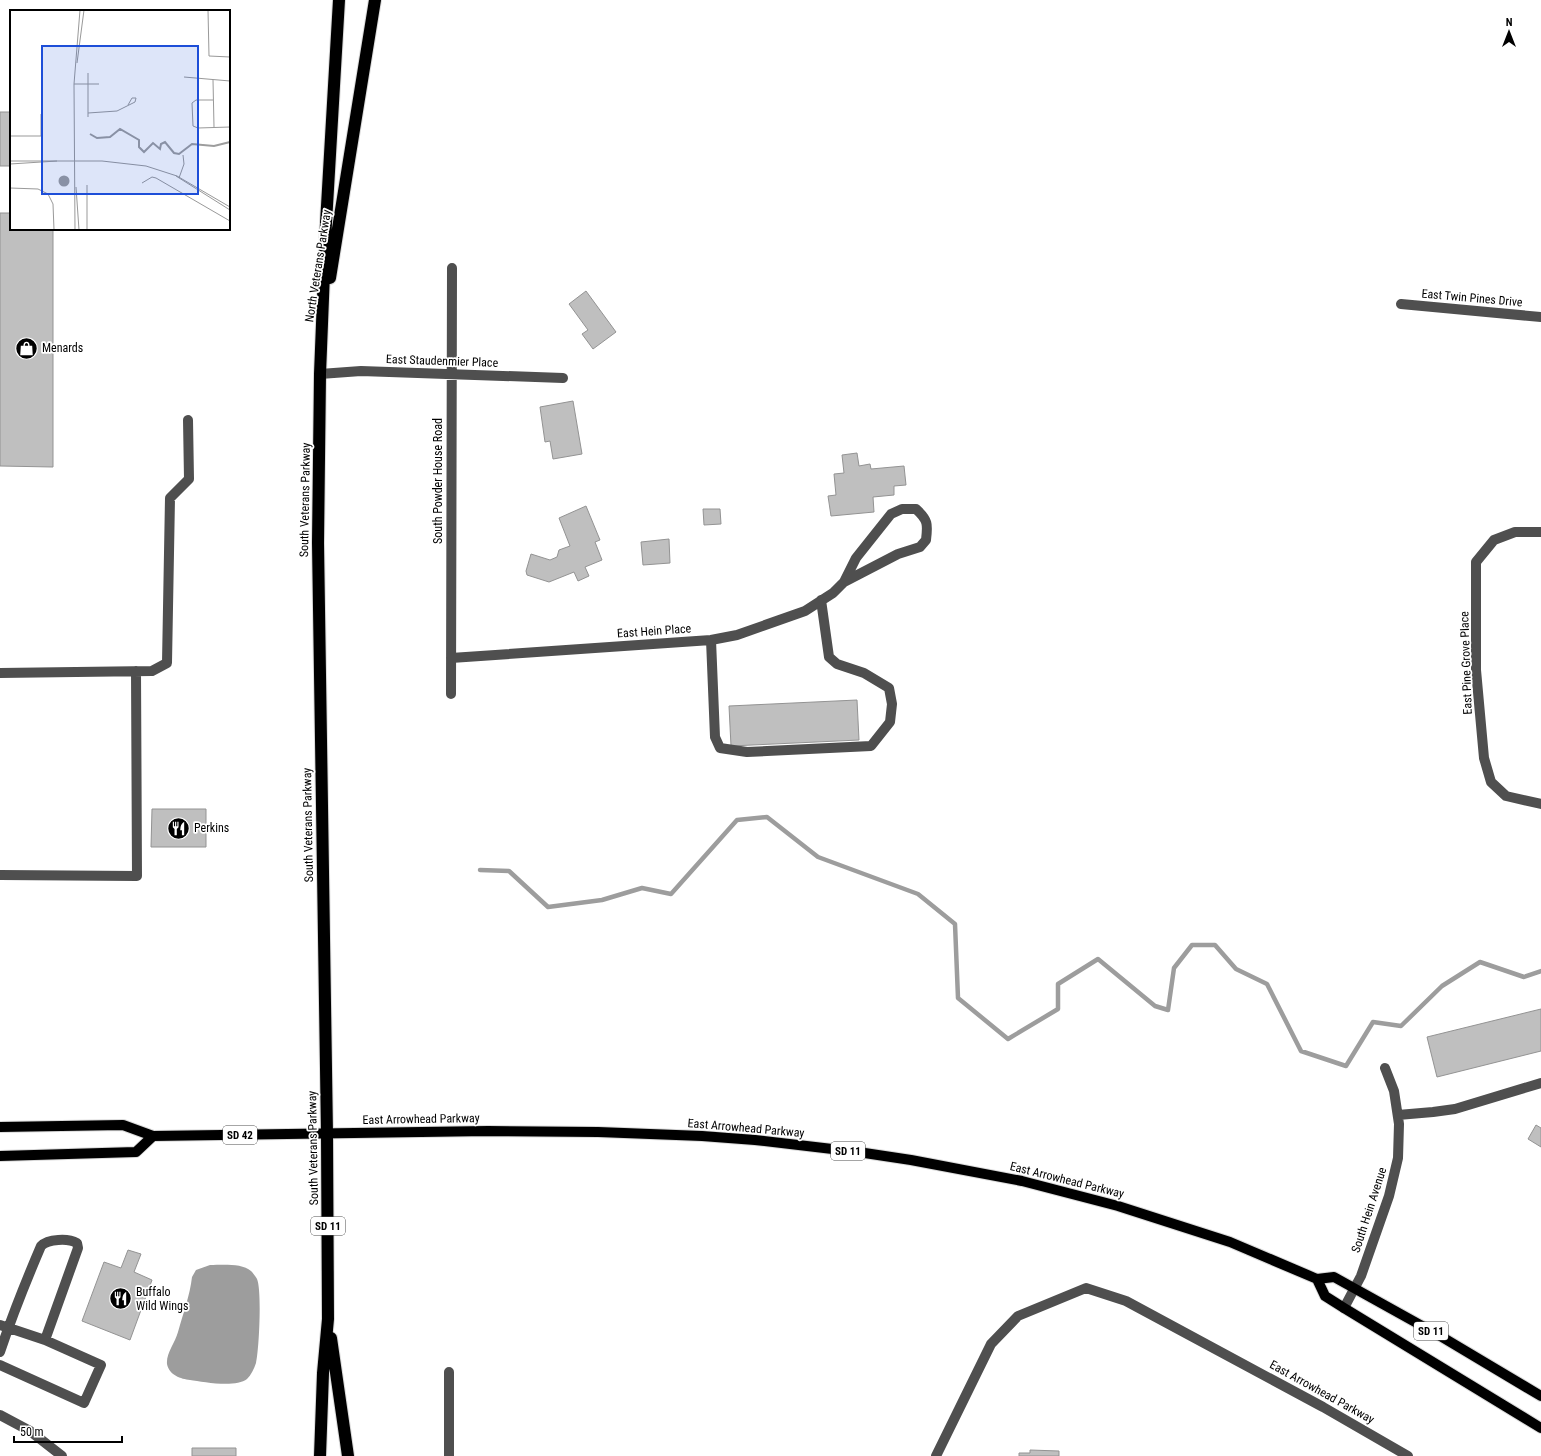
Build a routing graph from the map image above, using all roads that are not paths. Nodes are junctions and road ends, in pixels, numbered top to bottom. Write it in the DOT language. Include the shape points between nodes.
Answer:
graph roads {
  1 [pos="339,0"];
  2 [pos="375,0"];
  3 [pos="452,268"];
  4 [pos="1401,304"];
  5 [pos="1541,317"];
  6 [pos="322,330"];
  7 [pos="320,374"];
  8 [pos="452,374"];
  9 [pos="563,378"];
  10 [pos="188,420"];
  11 [pos="1541,532"];
  12 [pos="844,582"];
  13 [pos="821,600"];
  14 [pos="711,640"];
  15 [pos="451,658"];
  16 [pos="136,671"];
  17 [pos="0,673"];
  18 [pos="451,694"];
  19 [pos="1541,804"];
  20 [pos="0,875"];
  21 [pos="1385,1068"];
  22 [pos="1540,1087"];
  23 [pos="1398,1115"];
  24 [pos="0,1128"];
  25 [pos="327,1134"];
  26 [pos="153,1136"];
  27 [pos="0,1156"];
  28 [pos="1317,1279"];
  29 [pos="1354,1289"];
  30 [pos="1344,1308"];
  31 [pos="328,1319"];
  32 [pos="4,1326"];
  33 [pos="45,1340"];
  34 [pos="0,1352"];
  35 [pos="0,1365"];
  36 [pos="449,1372"];
  37 [pos="1541,1396"];
  38 [pos="0,1415"];
  39 [pos="1541,1428"];
  40 [pos="62,1456"];
  41 [pos="320,1456"];
  42 [pos="348,1456"];
  43 [pos="449,1456"];
  44 [pos="936,1456"];
  45 [pos="1408,1456"];
  1 -- 6 [label="highway, North Veterans Parkway"];
  2 -- 6 [label="highway, North Veterans Parkway"];
  3 -- 8 [label="street, South Powder House Road"];
  4 -- 5 [label="street, East Twin Pines Drive"];
  6 -- 7 [label="highway, South Veterans Parkway"];
  7 -- 8 [label="street, East Staudenmier Place" via="361,371"];
  7 -- 25 [label="highway, South Veterans Parkway" via="318,543"];
  8 -- 9 [label="street, East Staudenmier Place"];
  8 -- 15 [label="street, South Powder House Road"];
  10 -- 16 [label="street" via="189,479 170,498 167,663 152,671"];
  11 -- 19 [label="street, East Pine Grove Place" via="1515,532 1494,540 1476,562 1476,670 1484,758 1491,782 1506,796"];
  12 -- 12 [label="street, East Hein Place" via="898,554 920,547 926,540 925,516 916,509 902,509 891,514 856,558"];
  12 -- 13 [label="street, East Hein Place"];
  13 -- 14 [label="street, East Hein Place" via="805,610 736,635"];
  13 -- 14 [label="street" via="829,657 837,664 864,672 889,688 892,704 890,722 872,746 747,752 720,748 715,737"];
  14 -- 15 [label="street, East Hein Place"];
  15 -- 18 [label="street, South Powder House Road"];
  16 -- 17 [label="street"];
  16 -- 20 [label="street" via="137,876"];
  21 -- 23 [label="street, South Hein Avenue" via="1394,1091"];
  22 -- 23 [label="street" via="1455,1109"];
  23 -- 29 [label="street, South Hein Avenue" via="1400,1124 1395,1173 1361,1276"];
  24 -- 26 [label="main road, East Arrowhead Parkway / SD 42" via="123,1125"];
  25 -- 26 [label="main road, East Arrowhead Parkway / SD 42"];
  25 -- 28 [label="main road, East Arrowhead Parkway / SD 11" via="598,1132 755,1140 858,1152 1022,1181 1118,1206 1230,1242"];
  25 -- 31 [label="highway, South Veterans Parkway / SD 11"];
  26 -- 27 [label="main road" via="136,1152"];
  28 -- 29 [label="main road, East Arrowhead Parkway / SD 11" via="1334,1277"];
  28 -- 30 [label="main road, SD 11" via="1325,1296"];
  29 -- 30 [label="street, South Hein Avenue"];
  29 -- 37 [label="main road, East Arrowhead Parkway / SD 11" via="1442,1337"];
  30 -- 39 [label="main road, SD 11"];
  31 -- 41 [label="highway, South Veterans Parkway / SD 11"];
  31 -- 42 [label="highway, South Veterans Parkway / SD 11"];
  32 -- 33 [label="street"];
  32 -- 33 [label="street" via="40,1246 50,1241 72,1241 77,1243 78,1248"];
  32 -- 34 [label="street"];
  33 -- 35 [label="street" via="101,1366 84,1403"];
  36 -- 43 [label="street"];
  38 -- 40 [label="street" via="30,1431"];
  44 -- 45 [label="street, East Arrowhead Parkway" via="991,1344 1018,1316 1086,1288 1126,1301 1311,1400"];
}
